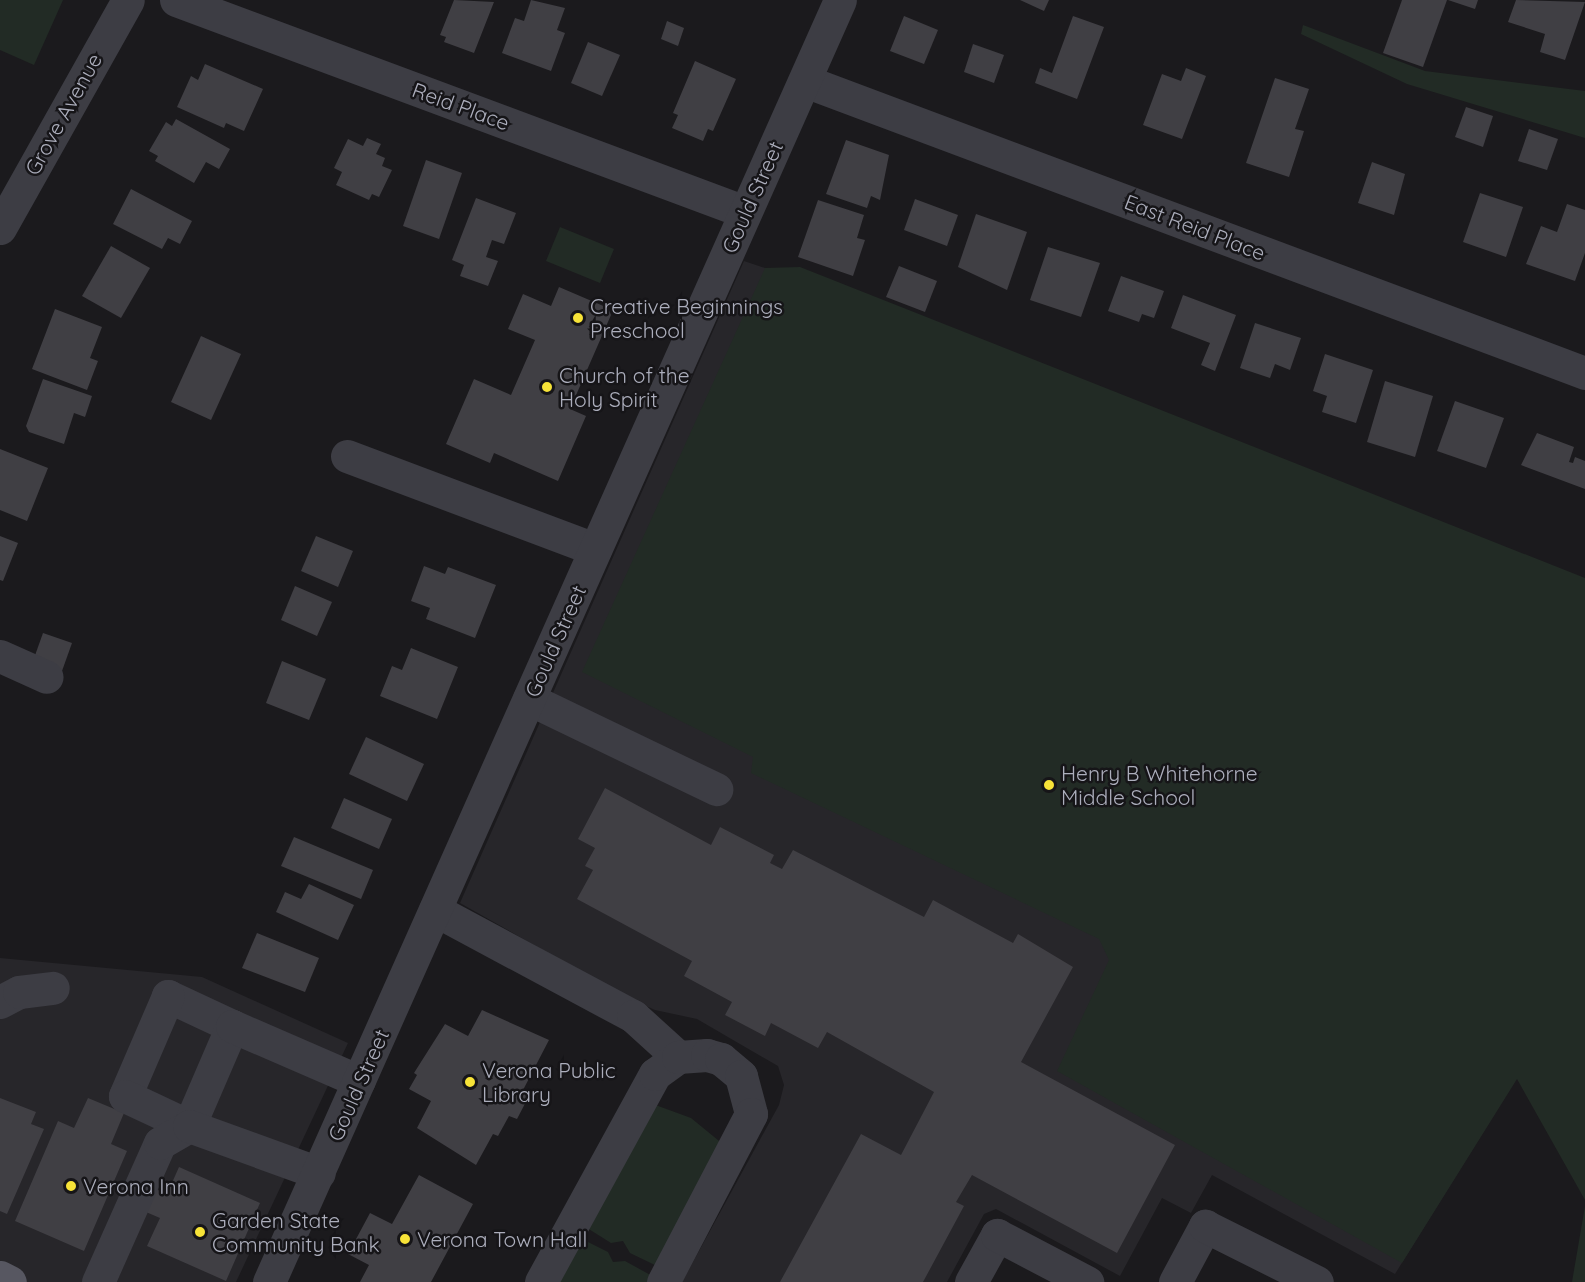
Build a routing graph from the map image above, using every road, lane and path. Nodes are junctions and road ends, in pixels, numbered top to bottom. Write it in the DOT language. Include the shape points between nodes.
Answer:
graph roads {
  1 [pos="128,0"];
  2 [pos="176,0"];
  3 [pos="840,0"];
  4 [pos="805,81"];
  5 [pos="745,212"];
  6 [pos="0,228"];
  7 [pos="1585,373"];
  8 [pos="347,456"];
  9 [pos="595,549"];
  10 [pos="0,656"];
  11 [pos="47,676"];
  12 [pos="529,699"];
  13 [pos="716,789"];
  14 [pos="435,909"];
  15 [pos="54,988"];
  16 [pos="0,1002"];
  17 [pos="232,1026"];
  18 [pos="678,1058"];
  19 [pos="359,1081"];
  20 [pos="189,1126"];
  21 [pos="319,1173"];
  22 [pos="0,1277"];
  23 [pos="10,1282"];
  24 [pos="98,1282"];
  25 [pos="270,1282"];
  26 [pos="541,1282"];
  27 [pos="663,1282"];
  28 [pos="971,1282"];
  29 [pos="1087,1282"];
  30 [pos="1175,1282"];
  31 [pos="1317,1282"];
  1 -- 6 [label="street, Grove Avenue"];
  2 -- 5 [label="street, Reid Place"];
  3 -- 4 [label="street, Gould Street"];
  4 -- 5 [label="street, Gould Street"];
  4 -- 7 [label="street, East Reid Place"];
  5 -- 9 [label="street, Gould Street"];
  8 -- 9 [label="street"];
  9 -- 12 [label="street, Gould Street"];
  10 -- 11 [label="street"];
  12 -- 13 [label="street"];
  12 -- 14 [label="street, Gould Street"];
  14 -- 18 [label="street" via="633,1016"];
  14 -- 19 [label="street, Gould Street"];
  15 -- 16 [label="street" via="19,992"];
  17 -- 19 [label="street"];
  17 -- 20 [label="street"];
  17 -- 20 [label="street" via="168,996 159,1016 125,1096"];
  18 -- 26 [label="street" via="655,1074"];
  18 -- 27 [label="street" via="707,1055 732,1066 747,1088 751,1114"];
  19 -- 21 [label="street, Gould Street"];
  20 -- 21 [label="street"];
  20 -- 24 [label="street" via="160,1143"];
  21 -- 25 [label="street, Gould Street"];
  22 -- 23 [label="main road"];
  28 -- 29 [label="street" via="997,1235"];
  30 -- 31 [label="street" via="1205,1227"];
}
